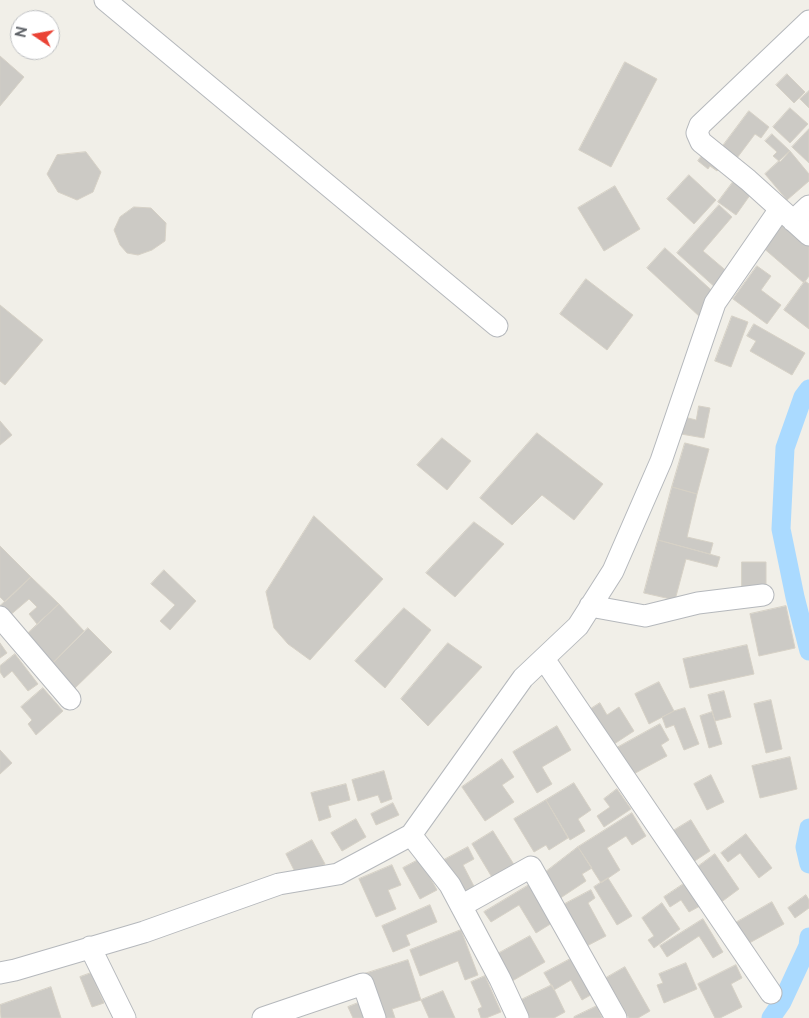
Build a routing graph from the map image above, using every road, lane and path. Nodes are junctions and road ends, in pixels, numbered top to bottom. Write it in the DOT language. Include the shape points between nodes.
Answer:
graph roads {
  1 [pos="105,0"];
  2 [pos="809,21"];
  3 [pos="809,206"];
  4 [pos="786,215"];
  5 [pos="809,235"];
  6 [pos="497,326"];
  7 [pos="763,595"];
  8 [pos="590,606"];
  9 [pos="0,617"];
  10 [pos="544,659"];
  11 [pos="70,699"];
  12 [pos="412,835"];
  13 [pos="461,906"];
  14 [pos="90,947"];
  15 [pos="0,973"];
  16 [pos="771,993"];
  17 [pos="125,1018"];
  18 [pos="263,1018"];
  19 [pos="376,1018"];
  20 [pos="518,1018"];
  21 [pos="616,1018"];
  1 -- 6 [label="street"];
  2 -- 4 [label="street" via="700,125 698,134 702,142"];
  3 -- 4 [label="street"];
  4 -- 5 [label="street"];
  4 -- 8 [label="street" via="715,303 661,461 612,571"];
  7 -- 8 [label="street" via="698,603 645,616"];
  8 -- 10 [label="street" via="578,626"];
  9 -- 11 [label="street"];
  10 -- 12 [label="street" via="523,678"];
  10 -- 16 [label="street"];
  12 -- 13 [label="street" via="450,885"];
  12 -- 14 [label="street" via="338,874 279,884 144,932"];
  13 -- 20 [label="street"];
  13 -- 21 [label="street" via="531,867"];
  14 -- 15 [label="street"];
  14 -- 17 [label="street"];
  18 -- 19 [label="street" via="363,984"];
}
